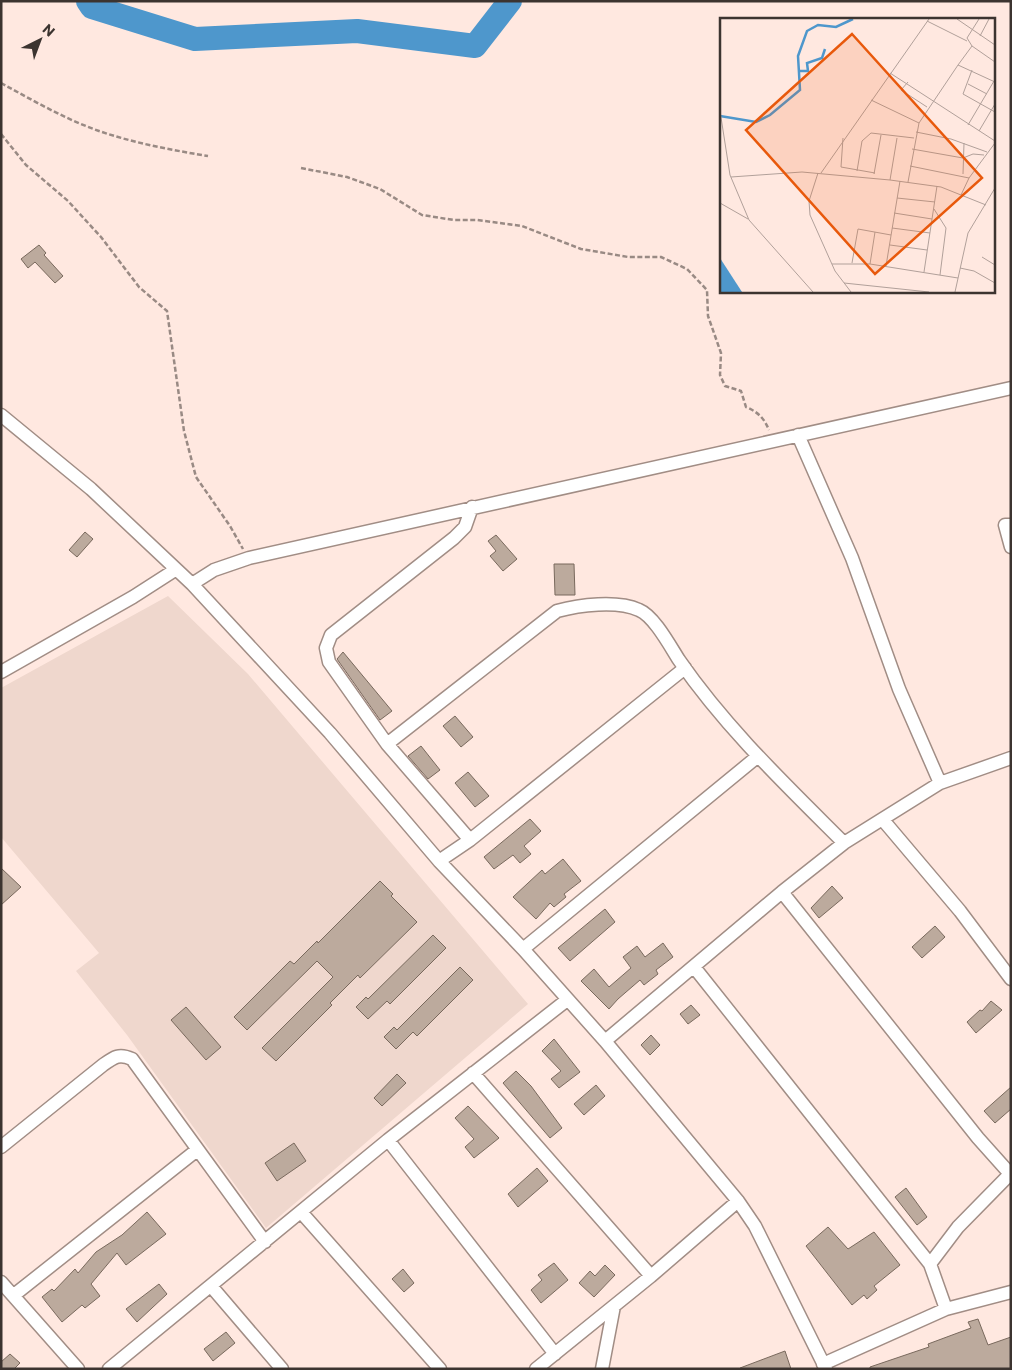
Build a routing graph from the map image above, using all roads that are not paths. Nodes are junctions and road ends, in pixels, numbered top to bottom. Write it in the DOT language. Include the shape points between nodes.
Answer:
graph roads {
  1 [pos="1011,388"];
  2 [pos="1,415"];
  3 [pos="798,436"];
  4 [pos="472,507"];
  5 [pos="1011,525"];
  6 [pos="1011,547"];
  7 [pos="175,570"];
  8 [pos="192,584"];
  9 [pos="685,668"];
  10 [pos="1,672"];
  11 [pos="387,744"];
  12 [pos="758,757"];
  13 [pos="1011,758"];
  14 [pos="940,783"];
  15 [pos="883,820"];
  16 [pos="470,840"];
  17 [pos="844,843"];
  18 [pos="439,861"];
  19 [pos="782,892"];
  20 [pos="523,949"];
  21 [pos="694,967"];
  22 [pos="1011,979"];
  23 [pos="567,1000"];
  24 [pos="605,1042"];
  25 [pos="473,1073"];
  26 [pos="388,1140"];
  27 [pos="1,1147"];
  28 [pos="197,1150"];
  29 [pos="1010,1174"];
  30 [pos="738,1201"];
  31 [pos="301,1212"];
  32 [pos="265,1242"];
  33 [pos="930,1264"];
  34 [pos="651,1276"];
  35 [pos="1,1282"];
  36 [pos="211,1286"];
  37 [pos="1011,1292"];
  38 [pos="14,1296"];
  39 [pos="614,1306"];
  40 [pos="946,1309"];
  41 [pos="555,1354"];
  42 [pos="825,1366"];
  43 [pos="78,1369"];
  44 [pos="109,1369"];
  45 [pos="282,1369"];
  46 [pos="440,1369"];
  47 [pos="536,1369"];
  48 [pos="602,1369"];
  1 -- 3 [label="street"];
  2 -- 7 [label="street" via="91,489"];
  3 -- 4 [label="street"];
  3 -- 14 [label="street" via="852,558 899,689"];
  4 -- 8 [label="street" via="248,558 214,570"];
  4 -- 11 [label="street" via="465,527 454,538 331,635 326,648 329,662"];
  5 -- 6 [label="street" via="1005,525"];
  7 -- 8 [label="street"];
  7 -- 10 [label="street"];
  8 -- 18 [label="street" via="330,733"];
  9 -- 11 [label="street" via="649,616 639,610 620,606 578,606 557,611"];
  9 -- 12 [label="street"];
  9 -- 16 [label="street"];
  11 -- 16 [label="street"];
  12 -- 17 [label="street"];
  12 -- 20 [label="street"];
  13 -- 14 [label="street"];
  14 -- 15 [label="street"];
  15 -- 17 [label="street"];
  15 -- 22 [label="street" via="960,911"];
  16 -- 18 [label="street"];
  17 -- 19 [label="street"];
  18 -- 20 [label="street"];
  19 -- 21 [label="street"];
  19 -- 29 [label="street"];
  20 -- 23 [label="street"];
  21 -- 24 [label="street"];
  21 -- 33 [label="street"];
  23 -- 24 [label="street"];
  23 -- 25 [label="street"];
  24 -- 30 [label="street"];
  25 -- 26 [label="street"];
  25 -- 34 [label="street"];
  26 -- 31 [label="street"];
  26 -- 41 [label="street"];
  27 -- 28 [label="street" via="103,1064 123,1055 132,1059"];
  28 -- 32 [label="street"];
  28 -- 38 [label="street"];
  29 -- 33 [label="street" via="958,1227"];
  30 -- 34 [label="street"];
  30 -- 42 [label="street" via="764,1242"];
  31 -- 32 [label="street"];
  31 -- 46 [label="street"];
  32 -- 36 [label="street"];
  33 -- 40 [label="street"];
  34 -- 39 [label="street"];
  35 -- 38 [label="street"];
  36 -- 44 [label="street"];
  36 -- 45 [label="street"];
  37 -- 40 [label="street"];
  38 -- 43 [label="street"];
  39 -- 41 [label="street"];
  39 -- 48 [label="street"];
  40 -- 42 [label="street"];
  41 -- 47 [label="street"];
}
